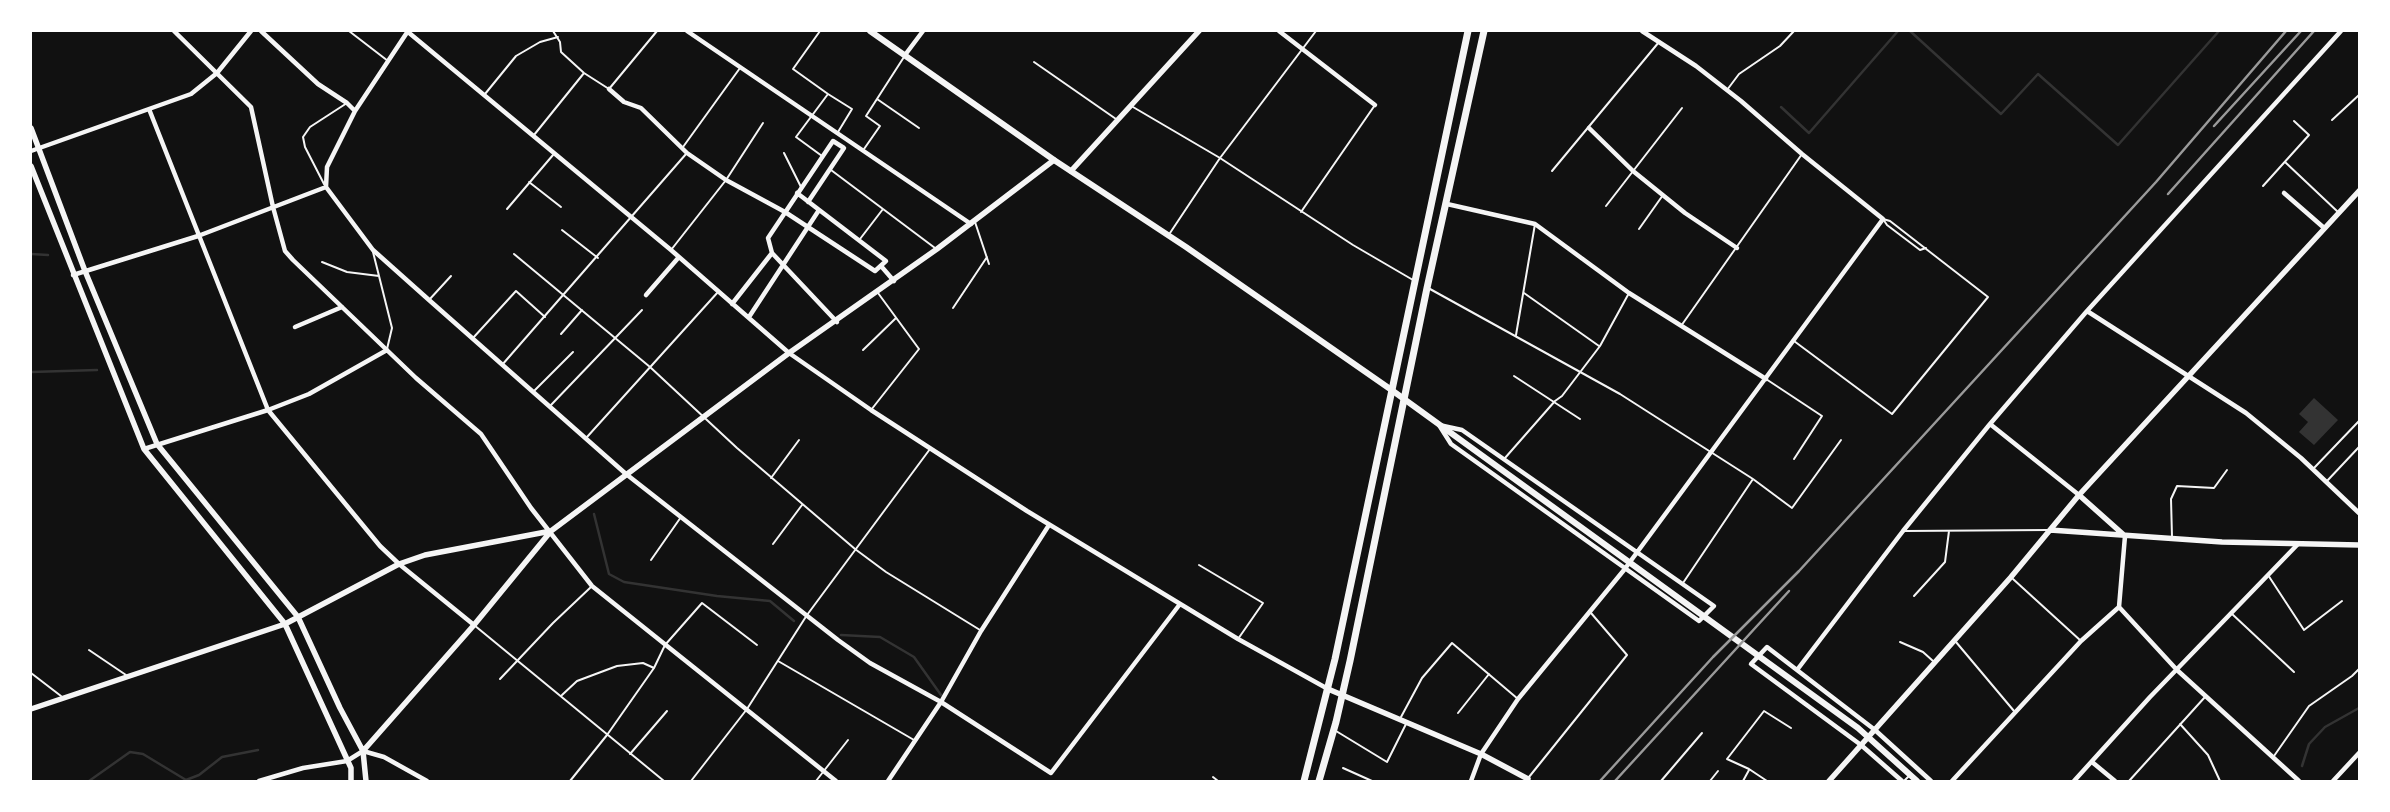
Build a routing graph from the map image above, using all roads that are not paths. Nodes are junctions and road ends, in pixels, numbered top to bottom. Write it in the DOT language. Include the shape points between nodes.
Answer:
graph roads {
  1 [pos="174,31"];
  2 [pos="251,31"];
  3 [pos="261,31"];
  4 [pos="349,31"];
  5 [pos="553,31"];
  6 [pos="657,31"];
  7 [pos="687,31"];
  8 [pos="820,31"];
  9 [pos="870,31"];
  10 [pos="923,31"];
  11 [pos="1199,31"];
  12 [pos="1279,31"];
  13 [pos="1316,31"];
  14 [pos="1468,31"];
  15 [pos="1484,31"];
  16 [pos="1642,31"];
  17 [pos="1794,31"];
  18 [pos="2341,31"];
  19 [pos="408,32"];
  20 [pos="558,37"];
  21 [pos="1659,42"];
  22 [pos="1303,48"];
  23 [pos="905,55"];
  24 [pos="388,61"];
  25 [pos="1034,62"];
  26 [pos="741,68"];
  27 [pos="217,73"];
  28 [pos="584,73"];
  29 [pos="609,90"];
  30 [pos="1726,91"];
  31 [pos="828,94"];
  32 [pos="2359,95"];
  33 [pos="483,96"];
  34 [pos="877,99"];
  35 [pos="347,103"];
  36 [pos="1375,105"];
  37 [pos="1130,106"];
  38 [pos="1682,108"];
  39 [pos="149,109"];
  40 [pos="355,111"];
  41 [pos="812,115"];
  42 [pos="1117,120"];
  43 [pos="2332,120"];
  44 [pos="2294,121"];
  45 [pos="763,123"];
  46 [pos="31,128"];
  47 [pos="919,128"];
  48 [pos="1589,128"];
  49 [pos="838,132"];
  50 [pos="533,137"];
  51 [pos="39,147"];
  52 [pos="683,147"];
  53 [pos="864,150"];
  54 [pos="31,151"];
  55 [pos="687,153"];
  56 [pos="784,153"];
  57 [pos="553,154"];
  58 [pos="1802,154"];
  59 [pos="822,156"];
  60 [pos="1220,158"];
  61 [pos="1054,160"];
  62 [pos="2285,161"];
  63 [pos="31,166"];
  64 [pos="830,169"];
  65 [pos="1071,171"];
  66 [pos="1552,171"];
  67 [pos="1633,171"];
  68 [pos="726,180"];
  69 [pos="529,182"];
  70 [pos="2262,186"];
  71 [pos="326,187"];
  72 [pos="801,188"];
  73 [pos="2359,191"];
  74 [pos="797,193"];
  75 [pos="2284,193"];
  76 [pos="1663,195"];
  77 [pos="808,202"];
  78 [pos="1447,204"];
  79 [pos="1606,206"];
  80 [pos="273,207"];
  81 [pos="561,207"];
  82 [pos="507,209"];
  83 [pos="883,209"];
  84 [pos="819,210"];
  85 [pos="785,212"];
  86 [pos="1301,212"];
  87 [pos="2338,212"];
  88 [pos="632,219"];
  89 [pos="1883,219"];
  90 [pos="973,223"];
  91 [pos="1535,224"];
  92 [pos="810,227"];
  93 [pos="2324,227"];
  94 [pos="1639,229"];
  95 [pos="562,230"];
  96 [pos="1168,235"];
  97 [pos="198,236"];
  98 [pos="859,240"];
  99 [pos="1737,248"];
  100 [pos="1926,248"];
  101 [pos="937,249"];
  102 [pos="373,250"];
  103 [pos="670,250"];
  104 [pos="772,253"];
  105 [pos="514,254"];
  106 [pos="679,257"];
  107 [pos="987,257"];
  108 [pos="598,258"];
  109 [pos="322,262"];
  110 [pos="782,264"];
  111 [pos="989,264"];
  112 [pos="881,266"];
  113 [pos="85,271"];
  114 [pos="73,275"];
  115 [pos="379,276"];
  116 [pos="451,276"];
  117 [pos="894,280"];
  118 [pos="1415,281"];
  119 [pos="1427,288"];
  120 [pos="719,292"];
  121 [pos="878,293"];
  122 [pos="1524,293"];
  123 [pos="1629,293"];
  124 [pos="646,294"];
  125 [pos="565,296"];
  126 [pos="429,300"];
  127 [pos="732,304"];
  128 [pos="342,307"];
  129 [pos="953,308"];
  130 [pos="582,310"];
  131 [pos="642,310"];
  132 [pos="2087,311"];
  133 [pos="545,317"];
  134 [pos="749,317"];
  135 [pos="896,318"];
  136 [pos="837,322"];
  137 [pos="295,327"];
  138 [pos="1680,327"];
  139 [pos="561,334"];
  140 [pos="1516,335"];
  141 [pos="473,338"];
  142 [pos="615,338"];
  143 [pos="1794,341"];
  144 [pos="1600,346"];
  145 [pos="387,350"];
  146 [pos="863,350"];
  147 [pos="573,352"];
  148 [pos="789,353"];
  149 [pos="502,365"];
  150 [pos="650,368"];
  151 [pos="1581,371"];
  152 [pos="2187,375"];
  153 [pos="1514,376"];
  154 [pos="1766,379"];
  155 [pos="1393,391"];
  156 [pos="533,392"];
  157 [pos="1404,399"];
  158 [pos="1555,401"];
  159 [pos="550,407"];
  160 [pos="268,410"];
  161 [pos="870,410"];
  162 [pos="705,416"];
  163 [pos="1580,419"];
  164 [pos="2359,421"];
  165 [pos="1990,424"];
  166 [pos="1439,425"];
  167 [pos="586,439"];
  168 [pos="799,440"];
  169 [pos="1841,440"];
  170 [pos="157,444"];
  171 [pos="2359,448"];
  172 [pos="144,449"];
  173 [pos="930,449"];
  174 [pos="1710,452"];
  175 [pos="1504,459"];
  176 [pos="1794,459"];
  177 [pos="2314,469"];
  178 [pos="2227,470"];
  179 [pos="626,474"];
  180 [pos="772,478"];
  181 [pos="1753,479"];
  182 [pos="2327,482"];
  183 [pos="2079,495"];
  184 [pos="802,504"];
  185 [pos="2359,513"];
  186 [pos="681,517"];
  187 [pos="1049,525"];
  188 [pos="2050,530"];
  189 [pos="551,531"];
  190 [pos="1903,531"];
  191 [pos="1949,531"];
  192 [pos="2125,536"];
  193 [pos="2172,539"];
  194 [pos="2298,543"];
  195 [pos="773,544"];
  196 [pos="2359,545"];
  197 [pos="854,549"];
  198 [pos="1637,552"];
  199 [pos="651,560"];
  200 [pos="399,564"];
  201 [pos="1199,565"];
  202 [pos="1624,570"];
  203 [pos="2268,575"];
  204 [pos="2011,577"];
  205 [pos="1682,584"];
  206 [pos="592,586"];
  207 [pos="1914,596"];
  208 [pos="2342,601"];
  209 [pos="1180,604"];
  210 [pos="2119,607"];
  211 [pos="1589,611"];
  212 [pos="2232,613"];
  213 [pos="807,615"];
  214 [pos="298,617"];
  215 [pos="285,624"];
  216 [pos="474,625"];
  217 [pos="981,631"];
  218 [pos="1238,639"];
  219 [pos="1955,640"];
  220 [pos="2081,641"];
  221 [pos="1900,642"];
  222 [pos="665,645"];
  223 [pos="757,645"];
  224 [pos="89,650"];
  225 [pos="517,660"];
  226 [pos="778,661"];
  227 [pos="1934,663"];
  228 [pos="654,668"];
  229 [pos="2359,669"];
  230 [pos="1797,670"];
  231 [pos="2177,670"];
  232 [pos="2294,672"];
  233 [pos="31,673"];
  234 [pos="1489,674"];
  235 [pos="128,676"];
  236 [pos="500,679"];
  237 [pos="1328,689"];
  238 [pos="562,694"];
  239 [pos="1343,695"];
  240 [pos="2206,696"];
  241 [pos="63,698"];
  242 [pos="1518,699"];
  243 [pos="941,702"];
  244 [pos="31,709"];
  245 [pos="747,709"];
  246 [pos="667,711"];
  247 [pos="1458,713"];
  248 [pos="2016,713"];
  249 [pos="1400,719"];
  250 [pos="1407,722"];
  251 [pos="2180,724"];
  252 [pos="1790,728"];
  253 [pos="1334,730"];
  254 [pos="1875,730"];
  255 [pos="1702,733"];
  256 [pos="607,736"];
  257 [pos="848,740"];
  258 [pos="915,741"];
  259 [pos="1861,745"];
  260 [pos="363,751"];
  261 [pos="2359,753"];
  262 [pos="630,754"];
  263 [pos="1481,754"];
  264 [pos="2272,758"];
  265 [pos="2092,762"];
  266 [pos="349,765"];
  267 [pos="1917,767"];
  268 [pos="1343,768"];
  269 [pos="1749,769"];
  270 [pos="823,771"];
  271 [pos="1718,771"];
  272 [pos="1213,777"];
  273 [pos="1528,779"];
  274 [pos="259,781"];
  275 [pos="351,781"];
  276 [pos="366,781"];
  277 [pos="427,781"];
  278 [pos="570,781"];
  279 [pos="664,781"];
  280 [pos="691,781"];
  281 [pos="816,781"];
  282 [pos="836,781"];
  283 [pos="888,781"];
  284 [pos="1218,781"];
  285 [pos="1304,781"];
  286 [pos="1319,781"];
  287 [pos="1372,781"];
  288 [pos="1471,781"];
  289 [pos="1661,781"];
  290 [pos="1710,781"];
  291 [pos="1743,781"];
  292 [pos="1767,781"];
  293 [pos="1829,781"];
  294 [pos="1903,781"];
  295 [pos="1917,781"];
  296 [pos="1931,781"];
  297 [pos="1952,781"];
  298 [pos="2074,781"];
  299 [pos="2115,781"];
  300 [pos="2129,781"];
  301 [pos="2220,781"];
  302 [pos="2299,781"];
  303 [pos="2333,781"];
  1 -- 27 [label="street"];
  2 -- 27 [label="street"];
  3 -- 35 [label="street" via="318,84"];
  4 -- 24 [label="lane"];
  5 -- 20 [label="lane"];
  6 -- 29 [label="lane"];
  7 -- 26 [label="street"];
  8 -- 31 [label="lane" via="793,69"];
  9 -- 23 [label="main road"];
  10 -- 23 [label="street"];
  11 -- 37 [label="street"];
  12 -- 22 [label="street"];
  13 -- 22 [label="lane"];
  14 -- 118 [label="main road"];
  15 -- 78 [label="main road"];
  16 -- 21 [label="street"];
  17 -- 30 [label="lane" via="1780,46 1739,74"];
  18 -- 132 [label="street"];
  19 -- 24 [label="street"];
  19 -- 33 [label="street"];
  20 -- 28 [label="lane" via="561,52"];
  20 -- 33 [label="lane" via="540,42 516,56"];
  21 -- 30 [label="street"];
  21 -- 48 [label="lane"];
  22 -- 36 [label="street"];
  22 -- 60 [label="lane"];
  23 -- 34 [label="lane"];
  23 -- 61 [label="main road"];
  24 -- 40 [label="street"];
  25 -- 42 [label="lane"];
  26 -- 41 [label="street"];
  26 -- 52 [label="lane"];
  27 -- 39 [label="street" via="191,94"];
  27 -- 80 [label="street" via="251,107"];
  28 -- 29 [label="lane"];
  28 -- 50 [label="lane"];
  29 -- 52 [label="street" via="624,102 641,108"];
  30 -- 58 [label="street"];
  31 -- 41 [label="lane"];
  31 -- 49 [label="lane" via="852,109"];
  32 -- 43 [label="lane"];
  33 -- 50 [label="street"];
  34 -- 47 [label="lane"];
  34 -- 53 [label="lane" via="866,116 880,126"];
  35 -- 40 [label="street"];
  35 -- 71 [label="lane" via="310,127 304,137 305,147"];
  36 -- 86 [label="lane"];
  37 -- 42 [label="street"];
  37 -- 60 [label="lane"];
  38 -- 67 [label="lane"];
  39 -- 51 [label="street"];
  39 -- 97 [label="street"];
  40 -- 71 [label="street" via="327,167"];
  41 -- 49 [label="street"];
  41 -- 59 [label="lane" via="796,137"];
  42 -- 65 [label="street"];
  44 -- 62 [label="lane" via="2309,135"];
  45 -- 68 [label="lane"];
  46 -- 51 [label="street"];
  48 -- 66 [label="lane"];
  48 -- 67 [label="street"];
  49 -- 53 [label="street"];
  50 -- 57 [label="street"];
  51 -- 54 [label="street"];
  51 -- 113 [label="street"];
  52 -- 55 [label="street"];
  53 -- 90 [label="street"];
  55 -- 68 [label="street"];
  55 -- 88 [label="lane"];
  56 -- 72 [label="lane"];
  57 -- 69 [label="lane"];
  57 -- 88 [label="street"];
  58 -- 89 [label="street"];
  58 -- 99 [label="lane"];
  59 -- 64 [label="street" via="833,140 844,148"];
  59 -- 72 [label="street"];
  60 -- 86 [label="lane"];
  60 -- 96 [label="lane"];
  61 -- 65 [label="main road"];
  61 -- 90 [label="street"];
  62 -- 70 [label="lane"];
  62 -- 87 [label="lane"];
  63 -- 114 [label="street"];
  64 -- 77 [label="street"];
  64 -- 83 [label="lane"];
  65 -- 96 [label="main road"];
  67 -- 76 [label="street"];
  67 -- 79 [label="lane"];
  68 -- 85 [label="street"];
  68 -- 103 [label="lane"];
  69 -- 81 [label="lane"];
  69 -- 82 [label="lane"];
  71 -- 80 [label="street"];
  71 -- 102 [label="street"];
  72 -- 74 [label="street"];
  73 -- 87 [label="street"];
  74 -- 77 [label="street"];
  74 -- 85 [label="street"];
  75 -- 93 [label="street"];
  76 -- 94 [label="lane"];
  76 -- 99 [label="street"];
  77 -- 84 [label="street"];
  78 -- 91 [label="street"];
  78 -- 119 [label="main road"];
  80 -- 97 [label="street"];
  80 -- 128 [label="street" via="285,251"];
  83 -- 98 [label="lane"];
  83 -- 101 [label="lane"];
  84 -- 92 [label="street"];
  84 -- 98 [label="street"];
  85 -- 92 [label="street"];
  85 -- 104 [label="street" via="768,238"];
  86 -- 118 [label="lane"];
  87 -- 93 [label="street"];
  88 -- 103 [label="street"];
  88 -- 108 [label="lane"];
  89 -- 100 [label="lane"];
  89 -- 100 [label="lane" via="1920,250"];
  89 -- 143 [label="street"];
  90 -- 101 [label="street"];
  90 -- 107 [label="lane"];
  91 -- 122 [label="lane"];
  91 -- 123 [label="street"];
  92 -- 110 [label="street"];
  92 -- 112 [label="street" via="876,271"];
  93 -- 152 [label="street"];
  95 -- 108 [label="lane"];
  96 -- 155 [label="main road"];
  97 -- 113 [label="street"];
  97 -- 160 [label="street"];
  98 -- 112 [label="street" via="886,261"];
  99 -- 138 [label="lane"];
  100 -- 143 [label="lane" via="1988,297 1892,414"];
  101 -- 117 [label="street"];
  102 -- 115 [label="lane"];
  102 -- 126 [label="street"];
  103 -- 106 [label="street"];
  104 -- 110 [label="street"];
  104 -- 127 [label="street"];
  105 -- 125 [label="lane"];
  106 -- 120 [label="street"];
  106 -- 124 [label="street"];
  107 -- 111 [label="lane"];
  107 -- 129 [label="lane"];
  108 -- 125 [label="lane"];
  109 -- 115 [label="lane" via="347,272"];
  110 -- 134 [label="street"];
  110 -- 136 [label="street"];
  112 -- 117 [label="street"];
  113 -- 114 [label="street"];
  113 -- 170 [label="street"];
  114 -- 172 [label="street"];
  115 -- 145 [label="lane" via="392,328"];
  116 -- 126 [label="lane"];
  117 -- 121 [label="street"];
  118 -- 155 [label="main road"];
  119 -- 140 [label="lane"];
  119 -- 157 [label="main road"];
  120 -- 127 [label="street"];
  120 -- 150 [label="lane"];
  121 -- 135 [label="lane"];
  121 -- 136 [label="street"];
  122 -- 140 [label="lane"];
  122 -- 144 [label="lane"];
  123 -- 138 [label="street"];
  123 -- 144 [label="lane"];
  125 -- 130 [label="lane"];
  125 -- 133 [label="lane"];
  126 -- 141 [label="street"];
  127 -- 134 [label="street"];
  128 -- 137 [label="street"];
  128 -- 145 [label="street"];
  130 -- 139 [label="lane"];
  130 -- 142 [label="lane"];
  131 -- 142 [label="lane"];
  132 -- 152 [label="street"];
  132 -- 165 [label="street"];
  133 -- 141 [label="lane" via="516,291"];
  133 -- 149 [label="lane"];
  134 -- 148 [label="street"];
  135 -- 146 [label="lane"];
  135 -- 161 [label="lane" via="919,349"];
  136 -- 148 [label="street"];
  138 -- 154 [label="street"];
  140 -- 151 [label="lane"];
  141 -- 149 [label="street"];
  142 -- 150 [label="lane"];
  142 -- 159 [label="lane"];
  143 -- 154 [label="street"];
  144 -- 151 [label="lane"];
  145 -- 160 [label="street" via="310,394"];
  145 -- 189 [label="street" via="481,434"];
  147 -- 156 [label="lane"];
  148 -- 161 [label="street"];
  148 -- 162 [label="street"];
  149 -- 156 [label="street"];
  150 -- 162 [label="lane"];
  150 -- 167 [label="lane"];
  151 -- 158 [label="lane"];
  151 -- 174 [label="lane"];
  152 -- 177 [label="street" via="2246,413"];
  152 -- 183 [label="street"];
  153 -- 158 [label="lane"];
  154 -- 174 [label="street"];
  154 -- 176 [label="lane" via="1822,416"];
  155 -- 157 [label="main road"];
  155 -- 237 [label="main road"];
  156 -- 159 [label="street"];
  157 -- 166 [label="main road"];
  157 -- 239 [label="main road"];
  158 -- 163 [label="lane"];
  158 -- 175 [label="lane"];
  159 -- 167 [label="street"];
  160 -- 170 [label="street"];
  160 -- 200 [label="street" via="380,546"];
  161 -- 173 [label="street"];
  162 -- 179 [label="street"];
  162 -- 180 [label="lane"];
  164 -- 177 [label="lane"];
  165 -- 183 [label="street"];
  165 -- 190 [label="street"];
  166 -- 175 [label="street" via="1462,430"];
  166 -- 202 [label="street" via="1451,444"];
  166 -- 295 [label="main road" via="1858,728"];
  167 -- 179 [label="street"];
  168 -- 180 [label="lane"];
  169 -- 181 [label="lane" via="1792,508"];
  170 -- 172 [label="street"];
  170 -- 214 [label="street"];
  171 -- 182 [label="lane"];
  172 -- 215 [label="street"];
  173 -- 187 [label="street"];
  173 -- 197 [label="lane"];
  174 -- 181 [label="lane"];
  174 -- 198 [label="street"];
  175 -- 198 [label="street"];
  177 -- 182 [label="street"];
  178 -- 193 [label="lane" via="2214,488 2177,486 2171,499"];
  179 -- 186 [label="street"];
  179 -- 189 [label="street"];
  180 -- 184 [label="lane"];
  181 -- 205 [label="lane"];
  182 -- 185 [label="street"];
  183 -- 188 [label="street"];
  183 -- 192 [label="street"];
  184 -- 195 [label="lane"];
  184 -- 197 [label="lane"];
  186 -- 199 [label="lane"];
  186 -- 213 [label="street"];
  187 -- 209 [label="street"];
  187 -- 217 [label="street"];
  188 -- 191 [label="lane"];
  188 -- 192 [label="street"];
  188 -- 204 [label="street"];
  189 -- 200 [label="street" via="450,550"];
  189 -- 206 [label="street"];
  189 -- 216 [label="street"];
  190 -- 191 [label="lane"];
  190 -- 230 [label="street"];
  191 -- 207 [label="lane" via="1945,562"];
  192 -- 193 [label="street"];
  192 -- 210 [label="street"];
  193 -- 194 [label="street"];
  194 -- 196 [label="street"];
  194 -- 203 [label="street"];
  197 -- 213 [label="lane"];
  197 -- 217 [label="lane"];
  198 -- 202 [label="street"];
  198 -- 205 [label="street"];
  200 -- 214 [label="street"];
  200 -- 216 [label="street"];
  201 -- 218 [label="lane" via="1263,603"];
  202 -- 205 [label="street" via="1699,621 1714,606"];
  202 -- 211 [label="street"];
  203 -- 208 [label="lane" via="2304,630"];
  203 -- 212 [label="street"];
  204 -- 219 [label="street"];
  204 -- 220 [label="lane"];
  206 -- 222 [label="street"];
  206 -- 225 [label="lane"];
  209 -- 218 [label="street"];
  209 -- 243 [label="street" via="1051,773"];
  210 -- 220 [label="street"];
  210 -- 231 [label="street"];
  211 -- 242 [label="street"];
  211 -- 273 [label="lane" via="1627,655"];
  212 -- 231 [label="street"];
  212 -- 232 [label="lane"];
  213 -- 226 [label="lane"];
  213 -- 243 [label="street" via="870,663"];
  214 -- 215 [label="street"];
  214 -- 260 [label="street"];
  215 -- 235 [label="street"];
  215 -- 266 [label="street"];
  216 -- 225 [label="lane"];
  216 -- 260 [label="street"];
  217 -- 243 [label="street"];
  218 -- 237 [label="street"];
  219 -- 227 [label="street"];
  219 -- 248 [label="lane"];
  220 -- 248 [label="street"];
  221 -- 227 [label="lane" via="1923,652"];
  222 -- 223 [label="lane" via="702,603"];
  222 -- 228 [label="lane"];
  222 -- 245 [label="street"];
  224 -- 235 [label="lane"];
  225 -- 236 [label="lane"];
  225 -- 238 [label="lane"];
  226 -- 245 [label="lane"];
  226 -- 258 [label="lane"];
  227 -- 254 [label="street"];
  228 -- 238 [label="lane" via="643,663 617,666 577,681"];
  228 -- 256 [label="lane"];
  229 -- 264 [label="lane" via="2309,706"];
  230 -- 254 [label="street"];
  230 -- 259 [label="street" via="1767,647 1751,664"];
  231 -- 240 [label="street"];
  231 -- 265 [label="street"];
  233 -- 241 [label="lane"];
  234 -- 242 [label="lane"];
  234 -- 247 [label="lane"];
  234 -- 249 [label="lane" via="1452,643 1422,678"];
  235 -- 241 [label="street"];
  237 -- 239 [label="street"];
  237 -- 285 [label="main road"];
  238 -- 256 [label="lane"];
  239 -- 249 [label="street"];
  239 -- 253 [label="main road"];
  240 -- 251 [label="lane"];
  240 -- 264 [label="street"];
  241 -- 244 [label="street"];
  242 -- 263 [label="street"];
  243 -- 258 [label="street"];
  245 -- 270 [label="street"];
  245 -- 280 [label="lane"];
  246 -- 262 [label="lane"];
  248 -- 297 [label="street"];
  249 -- 250 [label="street"];
  250 -- 253 [label="lane" via="1387,762"];
  250 -- 263 [label="street"];
  251 -- 300 [label="lane"];
  251 -- 301 [label="lane" via="2208,756"];
  252 -- 269 [label="lane" via="1764,711 1727,759"];
  253 -- 286 [label="main road"];
  254 -- 259 [label="street"];
  254 -- 267 [label="street"];
  255 -- 289 [label="lane"];
  256 -- 262 [label="lane"];
  256 -- 278 [label="lane"];
  257 -- 270 [label="lane"];
  258 -- 283 [label="street"];
  259 -- 293 [label="street"];
  259 -- 294 [label="street"];
  260 -- 266 [label="street"];
  260 -- 276 [label="street"];
  260 -- 277 [label="street" via="384,757"];
  261 -- 303 [label="street"];
  262 -- 279 [label="lane"];
  263 -- 273 [label="street"];
  263 -- 288 [label="street"];
  264 -- 302 [label="street"];
  265 -- 298 [label="street"];
  265 -- 299 [label="street"];
  266 -- 274 [label="street" via="304,768"];
  266 -- 275 [label="street"];
  267 -- 294 [label="lane"];
  267 -- 296 [label="street"];
  268 -- 287 [label="lane"];
  269 -- 291 [label="lane"];
  269 -- 292 [label="lane"];
  270 -- 281 [label="lane"];
  270 -- 282 [label="street"];
  271 -- 290 [label="lane"];
  272 -- 284 [label="lane"];
}
